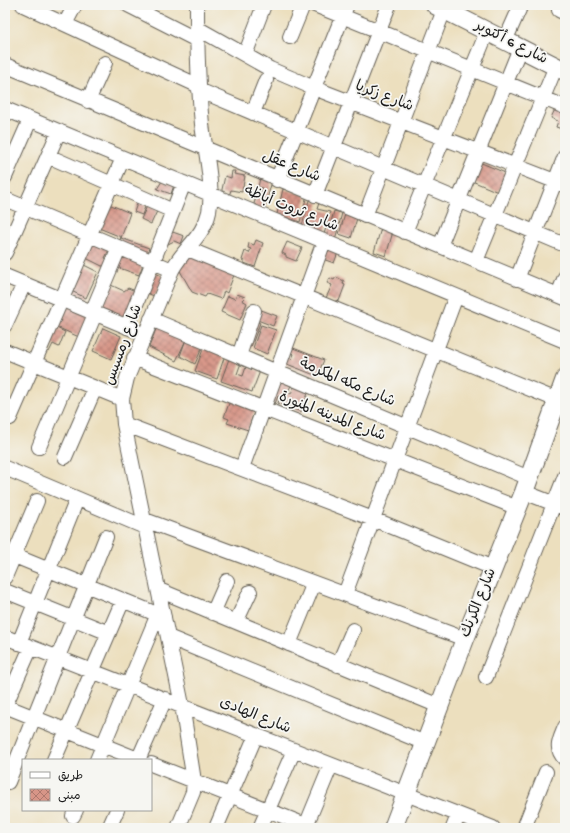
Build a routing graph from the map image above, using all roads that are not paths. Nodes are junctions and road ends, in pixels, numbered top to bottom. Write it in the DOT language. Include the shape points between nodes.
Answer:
graph roads {
  1 [pos="23,5"];
  2 [pos="75,5"];
  3 [pos="128,5"];
  4 [pos="197,5"];
  5 [pos="264,5"];
  6 [pos="303,5"];
  7 [pos="315,5"];
  8 [pos="390,5"];
  9 [pos="521,5"];
  10 [pos="440,7"];
  11 [pos="345,11"];
  12 [pos="65,24"];
  13 [pos="379,31"];
  14 [pos="487,32"];
  15 [pos="197,34"];
  16 [pos="290,37"];
  17 [pos="512,45"];
  18 [pos="428,51"];
  19 [pos="245,55"];
  20 [pos="105,63"];
  21 [pos="5,65"];
  22 [pos="472,69"];
  23 [pos="560,69"];
  24 [pos="266,80"];
  25 [pos="506,83"];
  26 [pos="199,88"];
  27 [pos="314,88"];
  28 [pos="543,98"];
  29 [pos="88,101"];
  30 [pos="351,102"];
  31 [pos="565,107"];
  32 [pos="5,109"];
  33 [pos="253,113"];
  34 [pos="30,120"];
  35 [pos="402,122"];
  36 [pos="59,131"];
  37 [pos="296,132"];
  38 [pos="444,138"];
  39 [pos="334,147"];
  40 [pos="205,150"];
  41 [pos="478,151"];
  42 [pos="48,156"];
  43 [pos="565,156"];
  44 [pos="123,158"];
  45 [pos="515,166"];
  46 [pos="383,168"];
  47 [pos="5,178"];
  48 [pos="277,180"];
  49 [pos="184,183"];
  50 [pos="560,183"];
  51 [pos="112,184"];
  52 [pos="424,185"];
  53 [pos="210,194"];
  54 [pos="315,195"];
  55 [pos="5,199"];
  56 [pos="459,200"];
  57 [pos="25,208"];
  58 [pos="173,211"];
  59 [pos="495,215"];
  60 [pos="365,216"];
  61 [pos="405,232"];
  62 [pos="535,232"];
  63 [pos="90,236"];
  64 [pos="324,241"];
  65 [pos="565,245"];
  66 [pos="440,246"];
  67 [pos="119,248"];
  68 [pos="188,249"];
  69 [pos="5,253"];
  70 [pos="476,261"];
  71 [pos="153,263"];
  72 [pos="172,270"];
  73 [pos="5,276"];
  74 [pos="565,277"];
  75 [pos="517,278"];
  76 [pos="24,284"];
  77 [pos="304,296"];
  78 [pos="456,296"];
  79 [pos="562,297"];
  80 [pos="62,300"];
  81 [pos="254,311"];
  82 [pos="94,313"];
  83 [pos="151,319"];
  84 [pos="5,326"];
  85 [pos="127,327"];
  86 [pos="144,334"];
  87 [pos="565,341"];
  88 [pos="436,351"];
  89 [pos="6,354"];
  90 [pos="239,356"];
  91 [pos="134,358"];
  92 [pos="34,364"];
  93 [pos="277,372"];
  94 [pos="68,377"];
  95 [pos="565,379"];
  96 [pos="94,388"];
  97 [pos="122,399"];
  98 [pos="557,400"];
  99 [pos="263,408"];
  100 [pos="10,418"];
  101 [pos="124,424"];
  102 [pos="408,427"];
  103 [pos="39,447"];
  104 [pos="65,458"];
  105 [pos="395,460"];
  106 [pos="5,468"];
  107 [pos="242,468"];
  108 [pos="565,476"];
  109 [pos="524,493"];
  110 [pos="77,499"];
  111 [pos="37,501"];
  112 [pos="560,506"];
  113 [pos="374,519"];
  114 [pos="146,524"];
  115 [pos="106,537"];
  116 [pos="9,554"];
  117 [pos="493,568"];
  118 [pos="49,570"];
  119 [pos="5,577"];
  120 [pos="227,581"];
  121 [pos="314,583"];
  122 [pos="87,586"];
  123 [pos="159,590"];
  124 [pos="5,591"];
  125 [pos="250,592"];
  126 [pos="345,594"];
  127 [pos="123,600"];
  128 [pos="35,603"];
  129 [pos="213,613"];
  130 [pos="161,616"];
  131 [pos="74,619"];
  132 [pos="236,622"];
  133 [pos="353,630"];
  134 [pos="109,633"];
  135 [pos="168,636"];
  136 [pos="5,637"];
  137 [pos="465,640"];
  138 [pos="289,644"];
  139 [pos="25,645"];
  140 [pos="58,658"];
  141 [pos="338,664"];
  142 [pos="92,671"];
  143 [pos="486,677"];
  144 [pos="129,685"];
  145 [pos="165,699"];
  146 [pos="182,705"];
  147 [pos="5,706"];
  148 [pos="439,706"];
  149 [pos="34,718"];
  150 [pos="565,727"];
  151 [pos="67,731"];
  152 [pos="256,735"];
  153 [pos="425,743"];
  154 [pos="103,745"];
  155 [pos="294,750"];
  156 [pos="54,759"];
  157 [pos="97,759"];
  158 [pos="137,759"];
  159 [pos="143,759"];
  160 [pos="565,759"];
  161 [pos="152,765"];
  162 [pos="331,765"];
  163 [pos="546,772"];
  164 [pos="194,781"];
  165 [pos="8,782"];
  166 [pos="405,795"];
  167 [pos="230,796"];
  168 [pos="117,811"];
  169 [pos="268,811"];
  170 [pos="456,822"];
  171 [pos="308,827"];
  172 [pos="109,828"];
  173 [pos="178,828"];
  174 [pos="216,828"];
  175 [pos="260,828"];
  176 [pos="393,828"];
  177 [pos="492,828"];
  178 [pos="524,828"];
  1 -- 12 [label="street"];
  2 -- 12 [label="street"];
  3 -- 15 [label="street, شارع زكريا"];
  4 -- 15 [label="street, شارع رمسيس"];
  5 -- 19 [label="street"];
  6 -- 16 [label="street"];
  7 -- 11 [label="street"];
  8 -- 13 [label="street"];
  9 -- 17 [label="street"];
  10 -- 14 [label="street, شارع 6 أكتوبر"];
  10 -- 18 [label="street"];
  11 -- 13 [label="street"];
  11 -- 27 [label="street"];
  12 -- 26 [label="street"];
  13 -- 18 [label="street"];
  13 -- 30 [label="street"];
  14 -- 17 [label="street, شارع 6 أكتوبر"];
  14 -- 22 [label="street"];
  15 -- 19 [label="street, شارع زكريا"];
  15 -- 26 [label="street, شارع رمسيس"];
  17 -- 23 [label="street, شارع 6 أكتوبر"];
  17 -- 25 [label="street"];
  18 -- 22 [label="street"];
  18 -- 35 [label="street"];
  19 -- 27 [label="street, شارع زكريا"];
  20 -- 29 [label="street"];
  21 -- 29 [label="street, شارع عقل"];
  22 -- 25 [label="street"];
  22 -- 38 [label="street"];
  23 -- 28 [label="street"];
  24 -- 33 [label="street"];
  25 -- 28 [label="street"];
  25 -- 41 [label="street"];
  26 -- 33 [label="street"];
  26 -- 40 [label="street, شارع رمسيس"];
  27 -- 30 [label="street, شارع زكريا"];
  27 -- 37 [label="street"];
  28 -- 31 [label="street"];
  28 -- 45 [label="street"];
  29 -- 40 [label="street, شارع عقل"];
  30 -- 35 [label="street, شارع زكريا"];
  30 -- 39 [label="street"];
  32 -- 34 [label="street, شارع ثروت أباظة"];
  33 -- 37 [label="street"];
  34 -- 36 [label="street, شارع ثروت أباظة"];
  34 -- 47 [label="street"];
  35 -- 38 [label="street, شارع زكريا"];
  35 -- 46 [label="street"];
  36 -- 42 [label="street"];
  36 -- 44 [label="street, شارع ثروت أباظة"];
  37 -- 39 [label="street"];
  37 -- 48 [label="street"];
  38 -- 41 [label="street, شارع زكريا"];
  38 -- 52 [label="street"];
  39 -- 46 [label="street"];
  39 -- 54 [label="street"];
  40 -- 48 [label="street, شارع عقل"];
  40 -- 53 [label="street, شارع رمسيس"];
  41 -- 45 [label="street, شارع زكريا"];
  41 -- 56 [label="street"];
  42 -- 51 [label="street"];
  42 -- 57 [label="street"];
  43 -- 50 [label="street"];
  44 -- 49 [label="street, شارع ثروت أباظة"];
  44 -- 51 [label="street"];
  45 -- 50 [label="street, شارع زكريا"];
  45 -- 59 [label="street"];
  46 -- 52 [label="street"];
  46 -- 60 [label="street"];
  48 -- 54 [label="street, شارع عقل"];
  49 -- 53 [label="street, شارع ثروت أباظة"];
  49 -- 58 [label="street"];
  50 -- 62 [label="street"];
  51 -- 58 [label="street"];
  51 -- 63 [label="street"];
  52 -- 56 [label="street"];
  52 -- 61 [label="street"];
  53 -- 64 [label="street, شارع ثروت أباظة"];
  53 -- 68 [label="street, شارع رمسيس" via="209,212 204,226"];
  54 -- 60 [label="street, شارع عقل"];
  55 -- 57 [label="street"];
  56 -- 59 [label="street"];
  56 -- 66 [label="street"];
  57 -- 63 [label="street"];
  57 -- 69 [label="street"];
  58 -- 71 [label="street"];
  59 -- 62 [label="street"];
  59 -- 70 [label="street"];
  60 -- 61 [label="street, شارع عقل"];
  61 -- 66 [label="street, شارع عقل"];
  62 -- 65 [label="street"];
  62 -- 75 [label="street"];
  63 -- 67 [label="street"];
  63 -- 80 [label="street"];
  64 -- 77 [label="street"];
  64 -- 78 [label="street, شارع ثروت أباظة"];
  66 -- 70 [label="street, شارع عقل"];
  67 -- 71 [label="street"];
  67 -- 82 [label="street"];
  68 -- 72 [label="street, شارع رمسيس"];
  68 -- 77 [label="street"];
  70 -- 75 [label="street, شارع عقل"];
  71 -- 72 [label="street"];
  71 -- 85 [label="street"];
  72 -- 83 [label="street, شارع رمسيس"];
  73 -- 76 [label="street"];
  74 -- 79 [label="street"];
  75 -- 79 [label="street, شارع عقل"];
  76 -- 80 [label="street"];
  76 -- 84 [label="street"];
  77 -- 88 [label="street"];
  77 -- 93 [label="street"];
  78 -- 87 [label="street, شارع ثروت أباظة"];
  78 -- 88 [label="street"];
  80 -- 82 [label="street"];
  80 -- 92 [label="street"];
  81 -- 90 [label="street"];
  82 -- 85 [label="street"];
  82 -- 94 [label="street"];
  83 -- 86 [label="street, شارع رمسيس"];
  83 -- 90 [label="street, شارع مكه المكرمة"];
  85 -- 86 [label="street"];
  86 -- 91 [label="street, شارع رمسيس"];
  88 -- 98 [label="street"];
  88 -- 102 [label="street"];
  89 -- 92 [label="street"];
  90 -- 93 [label="street, شارع مكه المكرمة"];
  91 -- 97 [label="street, شارع رمسيس"];
  91 -- 99 [label="street, شارع المدينه المنورة"];
  92 -- 94 [label="street"];
  92 -- 100 [label="street"];
  93 -- 99 [label="street"];
  93 -- 102 [label="street, شارع مكه المكرمة"];
  94 -- 96 [label="street"];
  94 -- 103 [label="street"];
  95 -- 98 [label="street, شارع الكرنك"];
  96 -- 97 [label="street"];
  96 -- 104 [label="street"];
  97 -- 101 [label="street, شارع رمسيس"];
  98 -- 109 [label="street, شارع الكرنك"];
  99 -- 105 [label="street, شارع المدينه المنورة"];
  99 -- 107 [label="street"];
  101 -- 107 [label="street"];
  101 -- 114 [label="street, شارع رمسيس"];
  102 -- 105 [label="street"];
  102 -- 109 [label="street, شارع مكه المكرمة"];
  105 -- 109 [label="street, شارع المدينه المنورة"];
  105 -- 113 [label="street"];
  106 -- 110 [label="street"];
  107 -- 113 [label="street"];
  108 -- 112 [label="street"];
  109 -- 112 [label="street"];
  109 -- 117 [label="street, شارع الكرنك"];
  110 -- 114 [label="street"];
  110 -- 118 [label="street"];
  111 -- 116 [label="street"];
  112 -- 143 [label="street"];
  113 -- 117 [label="street"];
  113 -- 126 [label="street"];
  114 -- 121 [label="street"];
  114 -- 123 [label="street, شارع رمسيس"];
  115 -- 122 [label="street"];
  116 -- 118 [label="street"];
  116 -- 119 [label="street"];
  117 -- 137 [label="street, شارع الكرنك"];
  118 -- 122 [label="street"];
  118 -- 128 [label="street"];
  120 -- 129 [label="street"];
  121 -- 126 [label="street"];
  121 -- 138 [label="street"];
  122 -- 127 [label="street"];
  122 -- 131 [label="street"];
  123 -- 129 [label="street"];
  123 -- 130 [label="street, شارع رمسيس"];
  124 -- 128 [label="street"];
  125 -- 132 [label="street"];
  126 -- 137 [label="street"];
  127 -- 130 [label="street"];
  127 -- 134 [label="street"];
  128 -- 131 [label="street"];
  128 -- 139 [label="street"];
  129 -- 132 [label="street"];
  130 -- 135 [label="street, شارع رمسيس"];
  130 -- 144 [label="street"];
  131 -- 134 [label="street"];
  131 -- 140 [label="street"];
  132 -- 138 [label="street"];
  133 -- 141 [label="street"];
  134 -- 142 [label="street"];
  135 -- 146 [label="street, شارع رمسيس"];
  135 -- 153 [label="street"];
  136 -- 139 [label="street, شارع الهادى"];
  137 -- 148 [label="street, شارع الكرنك"];
  138 -- 141 [label="street"];
  139 -- 140 [label="street, شارع الهادى"];
  139 -- 147 [label="street"];
  140 -- 142 [label="street, شارع الهادى"];
  140 -- 149 [label="street"];
  141 -- 148 [label="street"];
  142 -- 144 [label="street, شارع الهادى"];
  142 -- 151 [label="street"];
  144 -- 145 [label="street, شارع الهادى"];
  144 -- 154 [label="street"];
  145 -- 146 [label="street, شارع الهادى"];
  145 -- 159 [label="street"];
  146 -- 152 [label="street, شارع الهادى"];
  146 -- 164 [label="street, شارع رمسيس"];
  147 -- 149 [label="street"];
  148 -- 153 [label="street, شارع الكرنك"];
  149 -- 151 [label="street"];
  149 -- 165 [label="street"];
  150 -- 160 [label="street" via="558,746"];
  151 -- 154 [label="street"];
  151 -- 156 [label="street"];
  152 -- 155 [label="street, شارع الهادى"];
  152 -- 167 [label="street"];
  153 -- 166 [label="street, شارع الكرنك"];
  154 -- 157 [label="street"];
  154 -- 158 [label="street"];
  155 -- 162 [label="street, شارع الهادى"];
  155 -- 169 [label="street"];
  161 -- 164 [label="street"];
  162 -- 166 [label="street, شارع الهادى"];
  162 -- 171 [label="street"];
  163 -- 178 [label="street"];
  164 -- 167 [label="street"];
  164 -- 173 [label="street" via="193,792"];
  166 -- 170 [label="street, شارع الهادى"];
  166 -- 176 [label="street, شارع الكرنك"];
  167 -- 169 [label="street"];
  167 -- 174 [label="street"];
  168 -- 172 [label="street"];
  169 -- 171 [label="street"];
  169 -- 175 [label="street"];
  170 -- 177 [label="street, شارع الهادى"];
}
